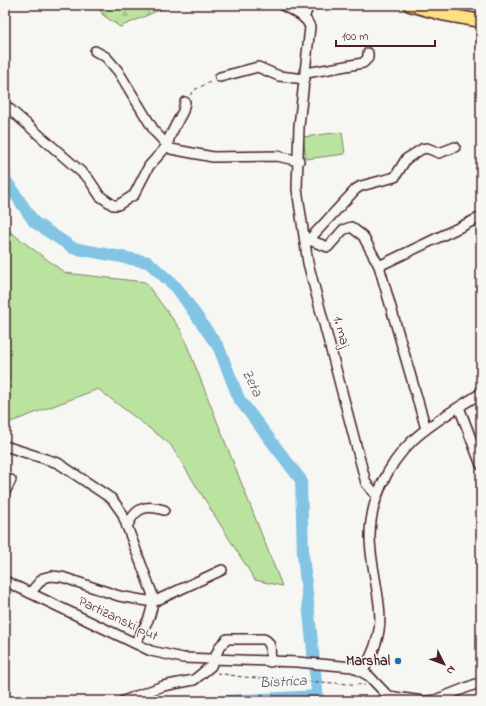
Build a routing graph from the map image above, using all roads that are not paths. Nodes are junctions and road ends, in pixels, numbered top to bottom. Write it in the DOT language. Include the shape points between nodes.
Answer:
graph roads {
  1 [pos="282,5"];
  2 [pos="309,5"];
  3 [pos="416,6"];
  4 [pos="304,18"];
  5 [pos="481,21"];
  6 [pos="95,50"];
  7 [pos="368,53"];
  8 [pos="305,76"];
  9 [pos="220,77"];
  10 [pos="185,102"];
  11 [pos="5,105"];
  12 [pos="167,146"];
  13 [pos="455,147"];
  14 [pos="299,162"];
  15 [pos="481,217"];
  16 [pos="307,242"];
  17 [pos="379,266"];
  18 [pos="481,392"];
  19 [pos="459,407"];
  20 [pos="426,429"];
  21 [pos="5,446"];
  22 [pos="481,466"];
  23 [pos="11,480"];
  24 [pos="5,492"];
  25 [pos="377,496"];
  26 [pos="164,510"];
  27 [pos="128,527"];
  28 [pos="222,570"];
  29 [pos="5,581"];
  30 [pos="30,593"];
  31 [pos="153,602"];
  32 [pos="135,644"];
  33 [pos="215,661"];
  34 [pos="270,662"];
  35 [pos="363,671"];
  36 [pos="481,682"];
  37 [pos="138,699"];
  38 [pos="389,699"];
  39 [pos="123,701"];
  40 [pos="423,701"];
  41 [pos="427,701"];
  1 -- 4 [label="street"];
  2 -- 4 [label="street"];
  3 -- 5 [label="main road" via="447,16"];
  4 -- 8 [label="street, 1. maj" via="310,27"];
  6 -- 12 [label="street" via="106,57 118,71"];
  7 -- 8 [label="street" via="364,63"];
  8 -- 9 [label="street" via="279,76 258,67"];
  8 -- 14 [label="street, 1. maj" via="299,126"];
  10 -- 12 [label="street"];
  11 -- 12 [label="street" via="82,172 100,196 113,205 124,203 134,195 149,166"];
  12 -- 14 [label="street" via="175,151 213,157 277,156"];
  13 -- 16 [label="street" via="439,153 427,148 422,149 406,159 395,177 362,186"];
  14 -- 16 [label="street, 1. maj" via="297,189"];
  15 -- 17 [label="street"];
  16 -- 17 [label="street" via="328,247 343,230 351,227 363,236"];
  16 -- 25 [label="street, 1. maj" via="308,263 366,483"];
  17 -- 20 [label="street"];
  18 -- 19 [label="street"];
  19 -- 20 [label="street"];
  19 -- 22 [label="street"];
  20 -- 25 [label="street" via="398,457"];
  21 -- 27 [label="street" via="58,463 78,476 112,499"];
  23 -- 24 [label="street"];
  25 -- 35 [label="street" via="370,536 380,625 376,645"];
  26 -- 27 [label="street" via="150,506 136,512 132,515"];
  27 -- 31 [label="street"];
  28 -- 31 [label="street"];
  29 -- 30 [label="street, Partizanski put"];
  30 -- 31 [label="street" via="43,578 51,576 62,577 119,596"];
  30 -- 32 [label="street, Partizanski put"];
  31 -- 32 [label="street" via="150,618"];
  32 -- 33 [label="street, Partizanski put" via="150,651"];
  33 -- 34 [label="street, Partizanski put"];
  33 -- 34 [label="street" via="220,646 227,639 264,639 270,644"];
  33 -- 37 [label="street" via="194,680 163,686"];
  34 -- 35 [label="street, Partizanski put" via="346,666"];
  35 -- 38 [label="street"];
  36 -- 41 [label="street"];
  37 -- 39 [label="street"];
  38 -- 40 [label="street"];
}
